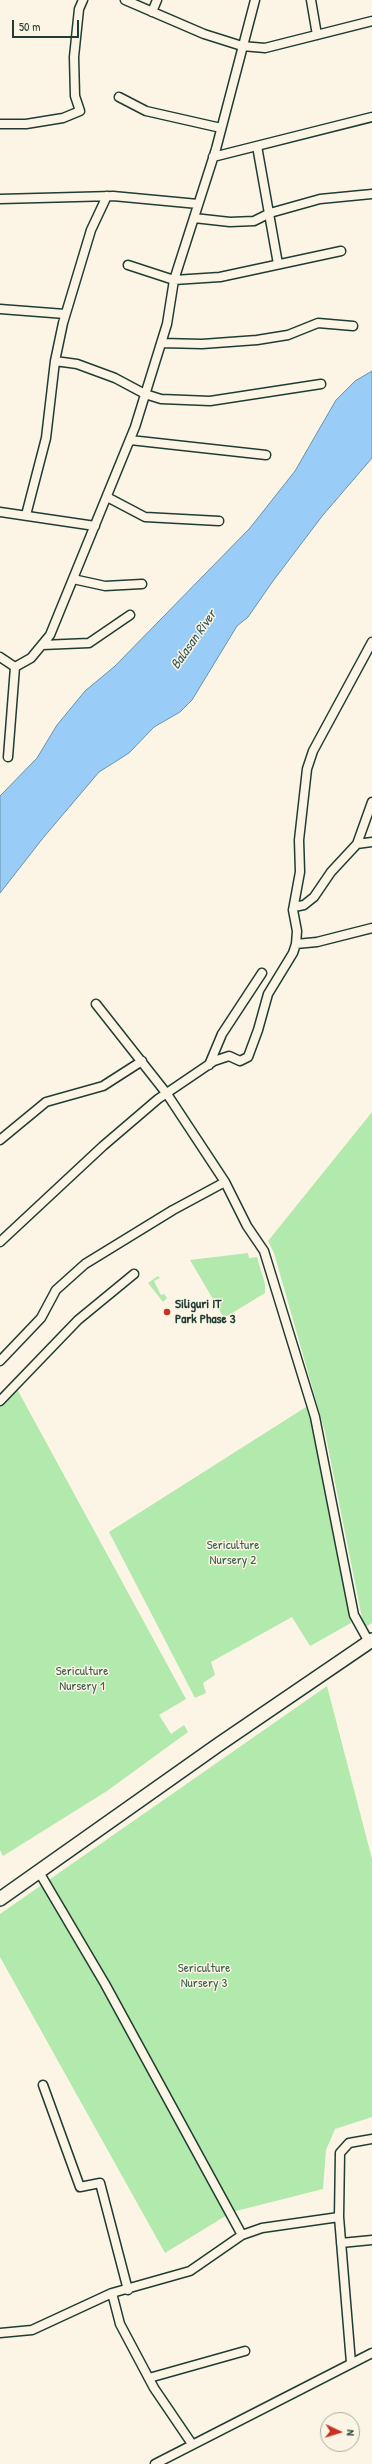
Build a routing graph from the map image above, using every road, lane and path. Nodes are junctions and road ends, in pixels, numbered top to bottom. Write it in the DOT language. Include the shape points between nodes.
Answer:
graph roads {
  1 [pos="83,0"];
  2 [pos="125,0"];
  3 [pos="157,0"];
  4 [pos="254,0"];
  5 [pos="311,0"];
  6 [pos="152,12"];
  7 [pos="372,21"];
  8 [pos="317,35"];
  9 [pos="242,46"];
  10 [pos="119,97"];
  11 [pos="372,117"];
  12 [pos="0,124"];
  13 [pos="221,128"];
  14 [pos="257,146"];
  15 [pos="213,157"];
  16 [pos="372,194"];
  17 [pos="107,196"];
  18 [pos="0,199"];
  19 [pos="198,204"];
  20 [pos="270,213"];
  21 [pos="194,218"];
  22 [pos="341,251"];
  23 [pos="278,264"];
  24 [pos="128,265"];
  25 [pos="174,280"];
  26 [pos="0,308"];
  27 [pos="66,314"];
  28 [pos="353,326"];
  29 [pos="161,343"];
  30 [pos="55,361"];
  31 [pos="321,384"];
  32 [pos="145,394"];
  33 [pos="130,440"];
  34 [pos="266,455"];
  35 [pos="107,497"];
  36 [pos="0,512"];
  37 [pos="26,515"];
  38 [pos="219,521"];
  39 [pos="95,526"];
  40 [pos="73,579"];
  41 [pos="142,584"];
  42 [pos="130,615"];
  43 [pos="42,645"];
  44 [pos="371,647"];
  45 [pos="0,657"];
  46 [pos="15,667"];
  47 [pos="8,757"];
  48 [pos="372,802"];
  49 [pos="372,842"];
  50 [pos="357,844"];
  51 [pos="294,907"];
  52 [pos="372,928"];
  53 [pos="296,944"];
  54 [pos="262,973"];
  55 [pos="96,1004"];
  56 [pos="142,1061"];
  57 [pos="208,1065"];
  58 [pos="167,1094"];
  59 [pos="0,1140"];
  60 [pos="225,1182"];
  61 [pos="0,1242"];
  62 [pos="134,1274"];
  63 [pos="0,1361"];
  64 [pos="0,1401"];
  65 [pos="370,1641"];
  66 [pos="39,1872"];
  67 [pos="0,1899"];
  68 [pos="43,2085"];
  69 [pos="372,2139"];
  70 [pos="339,2217"];
  71 [pos="242,2236"];
  72 [pos="372,2240"];
  73 [pos="341,2243"];
  74 [pos="128,2290"];
  75 [pos="112,2292"];
  76 [pos="0,2333"];
  77 [pos="245,2351"];
  78 [pos="372,2354"];
  79 [pos="352,2363"];
  80 [pos="149,2378"];
  81 [pos="192,2444"];
  82 [pos="155,2464"];
  1 -- 12 [label="street" via="79,9 74,57 75,96 80,111 26,124"];
  2 -- 6 [label="street"];
  3 -- 6 [label="street"];
  4 -- 9 [label="street"];
  5 -- 8 [label="street"];
  6 -- 9 [label="street" via="204,34"];
  7 -- 8 [label="street"];
  8 -- 9 [label="street" via="265,48"];
  9 -- 13 [label="street"];
  10 -- 13 [label="street" via="146,111"];
  11 -- 14 [label="street"];
  13 -- 15 [label="street"];
  14 -- 15 [label="street"];
  14 -- 20 [label="street"];
  15 -- 19 [label="street"];
  16 -- 20 [label="street" via="320,199"];
  17 -- 18 [label="street"];
  17 -- 19 [label="street"];
  17 -- 27 [label="street" via="91,230"];
  19 -- 21 [label="street"];
  20 -- 21 [label="street" via="254,221 230,222"];
  20 -- 23 [label="street"];
  21 -- 25 [label="street"];
  22 -- 23 [label="street"];
  23 -- 25 [label="street" via="220,277"];
  24 -- 25 [label="street"];
  25 -- 29 [label="street" via="167,324"];
  26 -- 27 [label="street"];
  27 -- 30 [label="street"];
  28 -- 29 [label="street" via="318,323 288,335 257,340 202,344"];
  29 -- 32 [label="street"];
  30 -- 32 [label="street" via="90,368"];
  30 -- 37 [label="street" via="46,438"];
  31 -- 32 [label="street" via="210,401 161,399"];
  32 -- 33 [label="street"];
  33 -- 34 [label="street"];
  33 -- 35 [label="street"];
  35 -- 38 [label="street" via="145,517"];
  35 -- 39 [label="street"];
  36 -- 37 [label="street"];
  37 -- 39 [label="street"];
  39 -- 40 [label="street"];
  40 -- 41 [label="street" via="105,586"];
  40 -- 43 [label="street" via="50,634"];
  42 -- 43 [label="street" via="89,642"];
  43 -- 46 [label="street" via="31,658"];
  44 -- 51 [label="street" via="313,751 307,769 299,840 300,872"];
  45 -- 46 [label="street"];
  46 -- 47 [label="street"];
  48 -- 50 [label="street"];
  49 -- 50 [label="street"];
  50 -- 51 [label="street" via="331,872 314,897 304,905"];
  51 -- 53 [label="street"];
  52 -- 53 [label="street" via="317,942"];
  53 -- 57 [label="street" via="268,994 248,1057 240,1061 229,1056"];
  54 -- 57 [label="street" via="222,1034"];
  55 -- 56 [label="street"];
  56 -- 58 [label="street"];
  56 -- 59 [label="street" via="103,1086 46,1102"];
  57 -- 58 [label="street"];
  58 -- 60 [label="street"];
  58 -- 61 [label="street" via="103,1146"];
  60 -- 63 [label="street" via="173,1210 85,1264 56,1290 41,1318"];
  60 -- 65 [label="street" via="247,1226 266,1256 316,1417 354,1615"];
  62 -- 64 [label="street" via="78,1320"];
  65 -- 66 [label="main road" via="218,1744"];
  66 -- 67 [label="main road"];
  66 -- 71 [label="street" via="105,1984"];
  68 -- 74 [label="street" via="80,2187 100,2183"];
  69 -- 70 [label="street" via="349,2144 340,2152"];
  70 -- 71 [label="street" via="262,2228"];
  70 -- 73 [label="street"];
  71 -- 74 [label="street" via="190,2271"];
  72 -- 73 [label="street"];
  73 -- 79 [label="street"];
  74 -- 75 [label="street"];
  75 -- 76 [label="street" via="32,2330"];
  75 -- 80 [label="street" via="120,2324"];
  77 -- 80 [label="street"];
  78 -- 79 [label="street"];
  79 -- 81 [label="street"];
  80 -- 81 [label="street"];
  81 -- 82 [label="street"];
}
